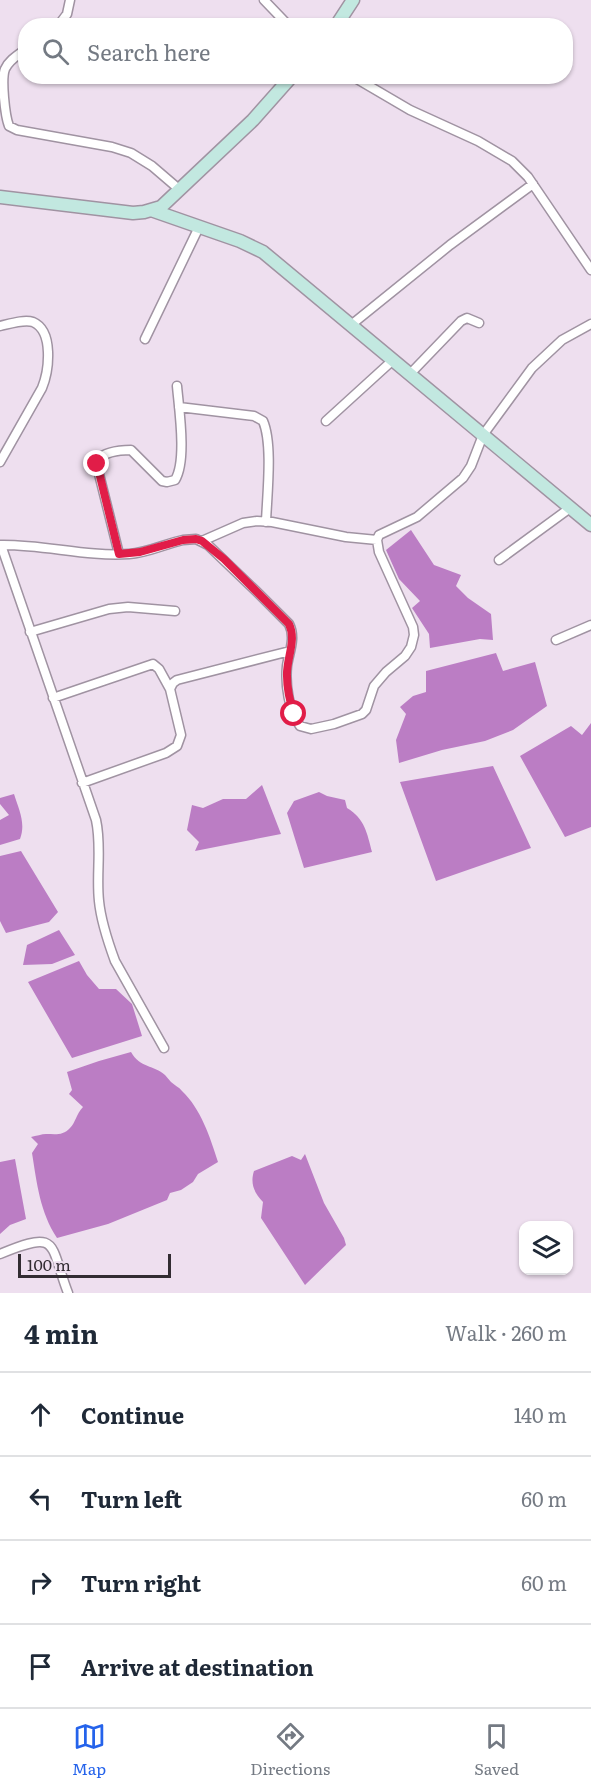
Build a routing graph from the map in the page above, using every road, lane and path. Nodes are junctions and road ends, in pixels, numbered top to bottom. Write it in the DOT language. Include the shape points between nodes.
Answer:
graph roads {
  1 [pos="70,0"];
  2 [pos="264,0"];
  3 [pos="352,0"];
  4 [pos="64,18"];
  5 [pos="281,18"];
  6 [pos="341,18"];
  7 [pos="18,55"];
  8 [pos="3,64"];
  9 [pos="285,84"];
  10 [pos="366,84"];
  11 [pos="5,126"];
  12 [pos="533,184"];
  13 [pos="180,190"];
  14 [pos="0,197"];
  15 [pos="151,210"];
  16 [pos="199,227"];
  17 [pos="591,270"];
  18 [pos="479,323"];
  19 [pos="591,324"];
  20 [pos="0,326"];
  21 [pos="351,326"];
  22 [pos="145,339"];
  23 [pos="393,360"];
  24 [pos="410,374"];
  25 [pos="177,386"];
  26 [pos="178,407"];
  27 [pos="326,421"];
  28 [pos="483,435"];
  29 [pos="0,462"];
  30 [pos="570,508"];
  31 [pos="266,522"];
  32 [pos="591,525"];
  33 [pos="377,540"];
  34 [pos="202,541"];
  35 [pos="0,545"];
  36 [pos="119,554"];
  37 [pos="499,560"];
  38 [pos="175,611"];
  39 [pos="591,625"];
  40 [pos="30,632"];
  41 [pos="556,640"];
  42 [pos="290,651"];
  43 [pos="170,689"];
  44 [pos="53,698"];
  45 [pos="82,783"];
  46 [pos="164,1048"];
  47 [pos="0,1254"];
  48 [pos="68,1293"];
  1 -- 4 [label="street"];
  2 -- 5 [label="street"];
  3 -- 6 [label="street"];
  7 -- 8 [label="street"];
  8 -- 11 [label="street"];
  9 -- 13 [label="street"];
  10 -- 12 [label="street" via="410,110 489,146 521,169"];
  11 -- 13 [label="street" via="131,153"];
  12 -- 17 [label="street"];
  12 -- 21 [label="street"];
  13 -- 15 [label="street" via="161,207"];
  14 -- 15 [label="street" via="132,213"];
  15 -- 16 [label="street"];
  16 -- 21 [label="street" via="263,252"];
  16 -- 22 [label="street"];
  18 -- 24 [label="street" via="466,318 461,321"];
  19 -- 28 [label="street" via="562,340 532,368"];
  20 -- 29 [label="street" via="34,322 44,335 49,360 42,388"];
  21 -- 23 [label="street"];
  23 -- 24 [label="street"];
  23 -- 27 [label="street"];
  24 -- 28 [label="street"];
  25 -- 26 [label="street"];
  26 -- 31 [label="street" via="254,416 263,421 268,460"];
  26 -- 36 [label="street" via="181,462 175,480 162,481 131,450 97,460"];
  28 -- 30 [label="street"];
  28 -- 33 [label="street" via="463,478 423,512 382,532"];
  30 -- 32 [label="street"];
  30 -- 37 [label="street"];
  31 -- 33 [label="street"];
  31 -- 34 [label="street" via="243,523"];
  33 -- 42 [label="street" via="414,634 408,652 374,686 366,710 334,724 311,729 300,726 288,693"];
  34 -- 36 [label="street" via="183,540"];
  34 -- 42 [label="street" via="285,619 292,635"];
  35 -- 36 [label="street"];
  35 -- 40 [label="street"];
  38 -- 40 [label="street" via="109,609"];
  39 -- 41 [label="street"];
  40 -- 44 [label="street"];
  42 -- 43 [label="street" via="181,679"];
  43 -- 44 [label="street" via="153,664"];
  43 -- 45 [label="street" via="181,735 177,746"];
  44 -- 45 [label="street"];
  45 -- 46 [label="street" via="99,832 99,902 108,943"];
  47 -- 48 [label="street" via="30,1243 50,1244"];
}
